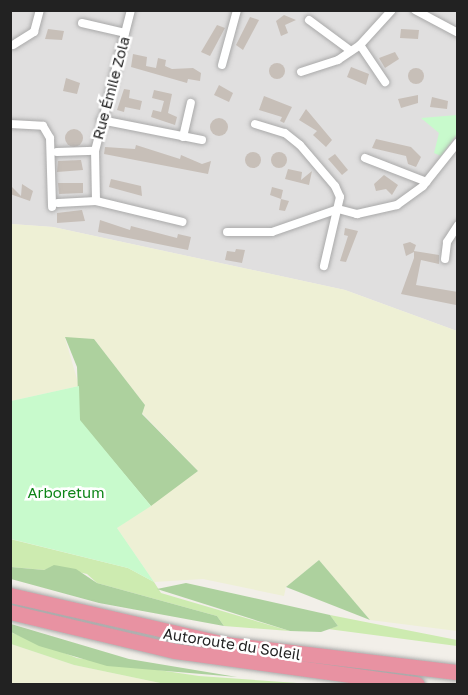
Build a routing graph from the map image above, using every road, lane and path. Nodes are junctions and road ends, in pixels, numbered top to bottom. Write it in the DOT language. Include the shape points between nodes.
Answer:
graph roads {
  1 [pos="40,10"];
  2 [pos="131,10"];
  3 [pos="237,10"];
  4 [pos="392,10"];
  5 [pos="415,10"];
  6 [pos="309,20"];
  7 [pos="82,23"];
  8 [pos="125,33"];
  9 [pos="458,33"];
  10 [pos="13,45"];
  11 [pos="360,45"];
  12 [pos="351,51"];
  13 [pos="222,65"];
  14 [pos="301,72"];
  15 [pos="385,82"];
  16 [pos="191,103"];
  17 [pos="101,120"];
  18 [pos="10,124"];
  19 [pos="255,124"];
  20 [pos="183,137"];
  21 [pos="201,140"];
  22 [pos="458,142"];
  23 [pos="95,151"];
  24 [pos="57,152"];
  25 [pos="364,158"];
  26 [pos="427,182"];
  27 [pos="96,201"];
  28 [pos="338,209"];
  29 [pos="183,222"];
  30 [pos="458,225"];
  31 [pos="227,232"];
  32 [pos="445,259"];
  33 [pos="324,266"];
  34 [pos="10,595"];
  35 [pos="10,612"];
  36 [pos="458,672"];
  37 [pos="417,684"];
  1 -- 10 [label="street" via="34,32"];
  2 -- 8 [label="street, Rue Émile Zola"];
  3 -- 13 [label="street"];
  4 -- 11 [label="street"];
  5 -- 9 [label="street"];
  6 -- 12 [label="street"];
  7 -- 8 [label="street"];
  8 -- 17 [label="street, Rue Émile Zola"];
  11 -- 12 [label="street"];
  11 -- 15 [label="street"];
  12 -- 14 [label="street" via="315,71"];
  16 -- 20 [label="street"];
  17 -- 20 [label="street"];
  17 -- 23 [label="street, Rue Émile Zola"];
  18 -- 27 [label="street" via="43,126 50,138 55,205"];
  19 -- 28 [label="street" via="285,133 317,162 340,197"];
  20 -- 21 [label="street"];
  22 -- 26 [label="street"];
  23 -- 24 [label="street"];
  23 -- 27 [label="street, Rue Émile Zola"];
  25 -- 26 [label="street"];
  26 -- 28 [label="street" via="397,205 365,213"];
  27 -- 29 [label="street"];
  28 -- 31 [label="street" via="272,232"];
  28 -- 33 [label="street"];
  30 -- 32 [label="street" via="447,242"];
  34 -- 36 [label="highway, Autoroute du Soleil" via="225,644"];
  35 -- 37 [label="highway, Autoroute du Soleil" via="175,651"];
}
